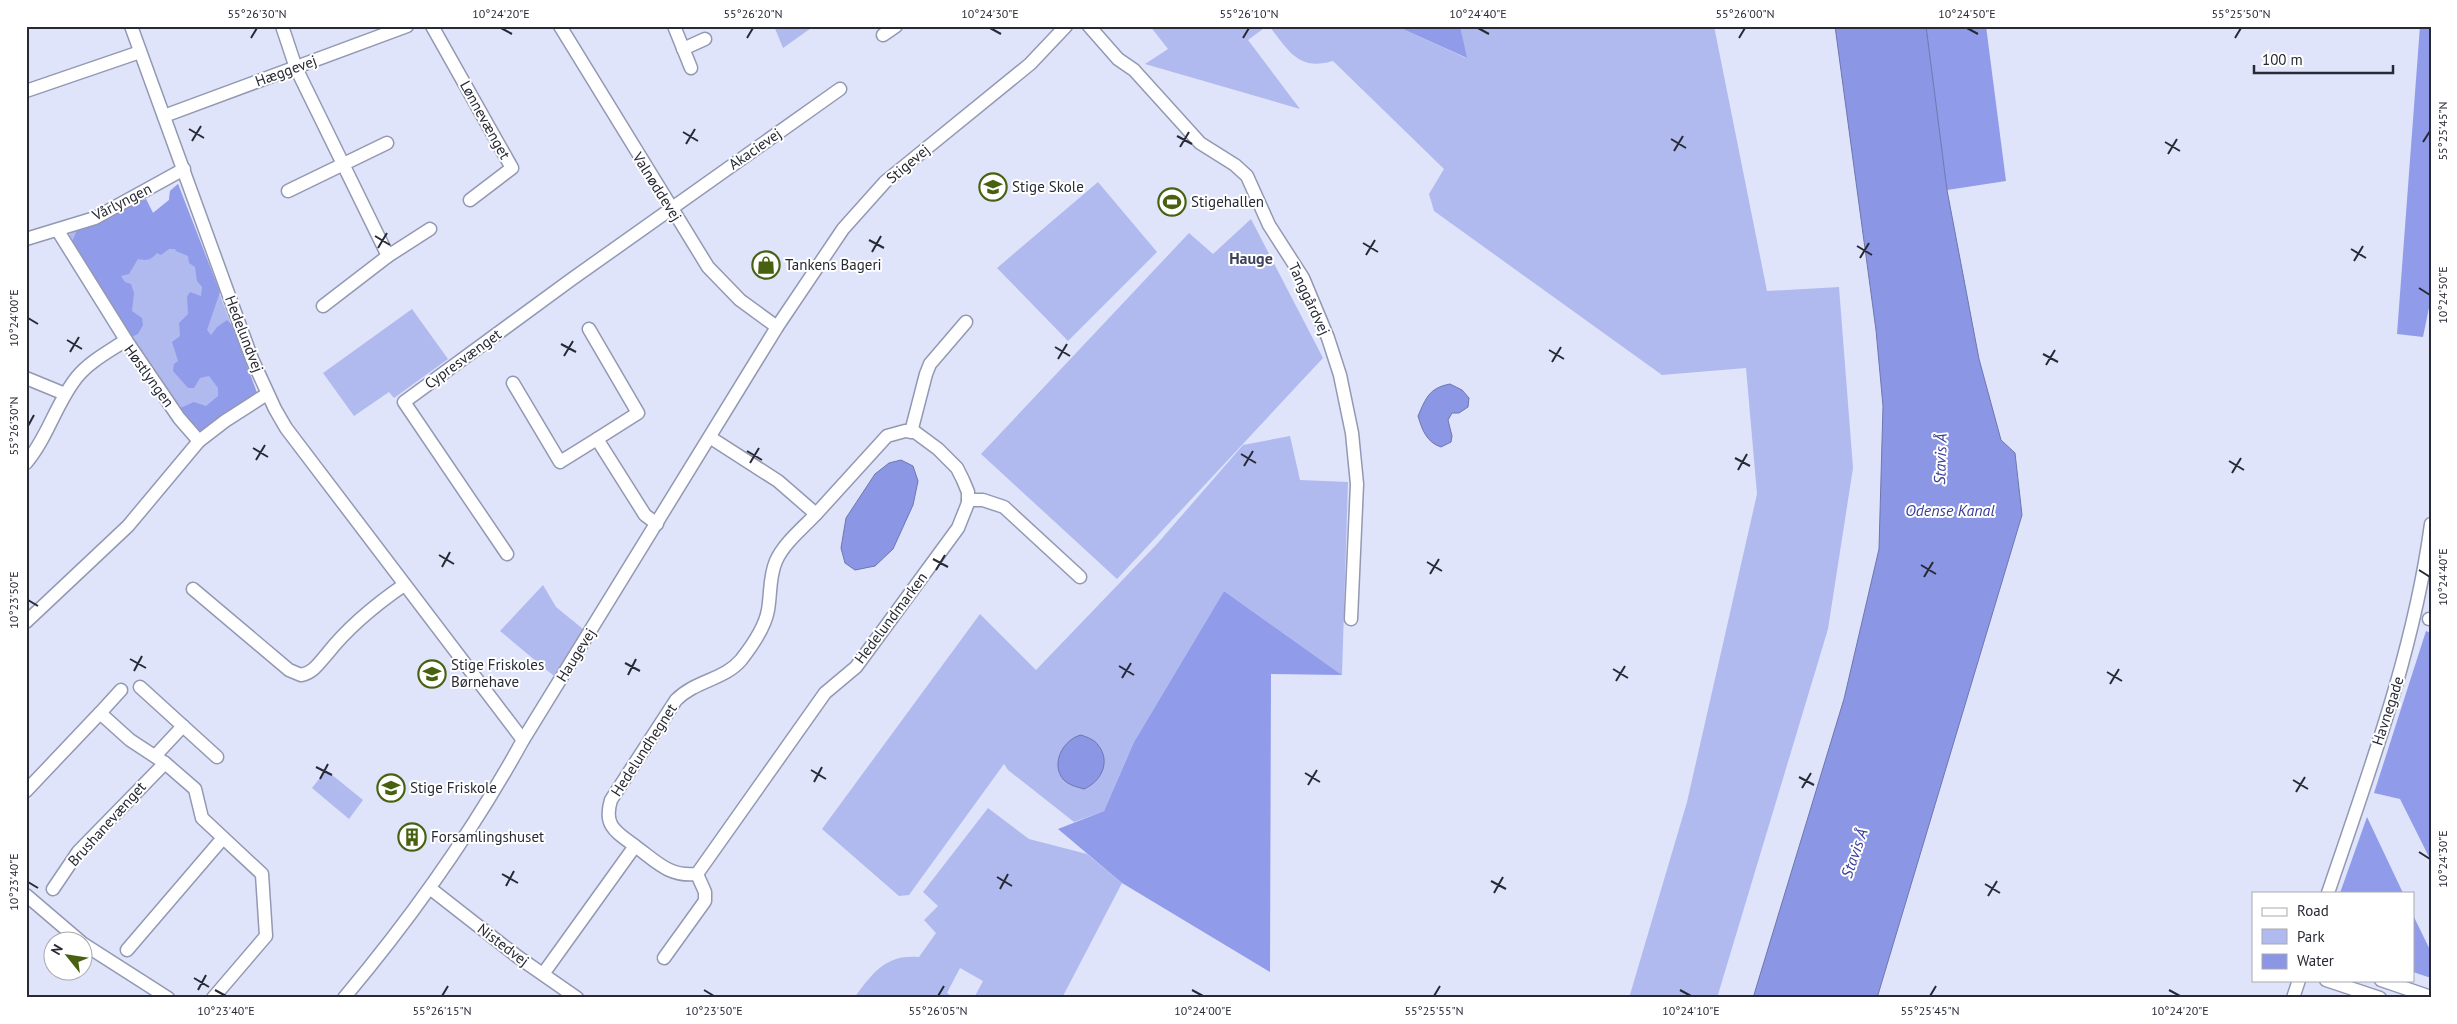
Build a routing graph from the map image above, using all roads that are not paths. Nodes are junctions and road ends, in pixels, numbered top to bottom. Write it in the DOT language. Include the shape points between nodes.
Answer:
graph roads {
  1 [pos="131,26"];
  2 [pos="282,26"];
  3 [pos="407,26"];
  4 [pos="432,26"];
  5 [pos="560,26"];
  6 [pos="674,26"];
  7 [pos="896,26"];
  8 [pos="1066,26"];
  9 [pos="1089,26"];
  10 [pos="884,35"];
  11 [pos="704,39"];
  12 [pos="683,49"];
  13 [pos="140,52"];
  14 [pos="296,68"];
  15 [pos="691,68"];
  16 [pos="840,89"];
  17 [pos="26,91"];
  18 [pos="164,116"];
  19 [pos="387,143"];
  20 [pos="343,164"];
  21 [pos="184,168"];
  22 [pos="288,191"];
  23 [pos="470,200"];
  24 [pos="671,210"];
  25 [pos="430,228"];
  26 [pos="58,231"];
  27 [pos="26,239"];
  28 [pos="388,256"];
  29 [pos="323,306"];
  30 [pos="966,322"];
  31 [pos="778,328"];
  32 [pos="590,329"];
  33 [pos="126,340"];
  34 [pos="26,378"];
  35 [pos="513,382"];
  36 [pos="65,394"];
  37 [pos="267,394"];
  38 [pos="911,432"];
  39 [pos="711,438"];
  40 [pos="597,440"];
  41 [pos="199,441"];
  42 [pos="26,463"];
  43 [pos="968,496"];
  44 [pos="816,514"];
  45 [pos="658,524"];
  46 [pos="2431,524"];
  47 [pos="507,554"];
  48 [pos="1080,577"];
  49 [pos="404,585"];
  50 [pos="193,589"];
  51 [pos="1351,619"];
  52 [pos="26,622"];
  53 [pos="140,687"];
  54 [pos="121,690"];
  55 [pos="100,713"];
  56 [pos="183,726"];
  57 [pos="523,740"];
  58 [pos="217,757"];
  59 [pos="160,759"];
  60 [pos="26,791"];
  61 [pos="223,838"];
  62 [pos="635,846"];
  63 [pos="697,874"];
  64 [pos="53,889"];
  65 [pos="431,889"];
  66 [pos="2328,892"];
  67 [pos="26,895"];
  68 [pos="70,932"];
  69 [pos="92,949"];
  70 [pos="127,950"];
  71 [pos="664,958"];
  72 [pos="543,974"];
  73 [pos="2298,982"];
  74 [pos="2332,982"];
  75 [pos="2387,982"];
  76 [pos="2431,997"];
  77 [pos="168,998"];
  78 [pos="213,998"];
  79 [pos="344,998"];
  80 [pos="577,998"];
  81 [pos="2293,998"];
  82 [pos="2380,998"];
  1 -- 13 [label="street, Hedelundvej"];
  2 -- 14 [label="street"];
  3 -- 14 [label="street, Hæggevej"];
  4 -- 23 [label="street, Lønnevænget" via="512,168"];
  5 -- 24 [label="street, Valnøddevej"];
  6 -- 12 [label="street"];
  7 -- 10 [label="street"];
  8 -- 31 [label="street, Stigevej" via="1030,64 877,190 843,229"];
  9 -- 51 [label="street, Tanggårdvej" via="1200,143 1235,164 1247,176 1269,225 1303,278 1336,362 1352,433 1357,484"];
  11 -- 12 [label="street"];
  12 -- 15 [label="street"];
  13 -- 17 [label="street"];
  13 -- 18 [label="street, Hedelundvej"];
  14 -- 18 [label="street, Hæggevej"];
  14 -- 20 [label="street"];
  16 -- 24 [label="street, Akacievej"];
  18 -- 21 [label="street, Hedelundvej"];
  19 -- 20 [label="street"];
  20 -- 22 [label="street"];
  20 -- 28 [label="street"];
  21 -- 26 [label="street, Vårlyngen" via="95,218"];
  21 -- 37 [label="street, Hedelundvej"];
  24 -- 31 [label="street, Valnøddevej" via="708,267 740,300"];
  24 -- 47 [label="street, Cypresvænget" via="404,402"];
  25 -- 28 [label="street"];
  26 -- 27 [label="street, Vårlyngen"];
  26 -- 33 [label="street"];
  28 -- 29 [label="street"];
  30 -- 38 [label="street" via="930,364"];
  31 -- 39 [label="street, Haugevej"];
  32 -- 40 [label="street" via="638,412"];
  33 -- 36 [label="street, Høstlyngen" via="89,365"];
  33 -- 41 [label="street, Høstlyngen" via="179,418"];
  34 -- 36 [label="street"];
  35 -- 40 [label="street" via="560,462"];
  36 -- 42 [label="street, Høstlyngen" via="44,437"];
  37 -- 41 [label="street"];
  37 -- 49 [label="street, Hedelundvej" via="286,428"];
  38 -- 43 [label="street" via="927,440 957,468"];
  38 -- 44 [label="street, Hedelundhegnet" via="887,436"];
  39 -- 44 [label="street" via="778,480"];
  39 -- 45 [label="street, Haugevej"];
  40 -- 45 [label="street" via="645,515"];
  41 -- 52 [label="street" via="128,526"];
  43 -- 48 [label="street" via="1004,507"];
  43 -- 63 [label="street, Hedelundmarken" via="966,514 955,533 856,667 833,684 806,732"];
  44 -- 62 [label="street, Hedelundhegnet" via="777,558 770,578 766,618 740,661 720,675 686,690 676,700 611,800 607,813 610,826"];
  45 -- 57 [label="street, Haugevej"];
  46 -- 66 [label="street, Havnegade" via="2402,668"];
  49 -- 50 [label="street" via="372,607 342,634 314,669 301,676 289,670"];
  49 -- 57 [label="street, Hedelundvej"];
  53 -- 56 [label="street"];
  54 -- 55 [label="street"];
  55 -- 59 [label="street" via="130,740"];
  55 -- 60 [label="street"];
  56 -- 58 [label="street"];
  56 -- 59 [label="street, Brushanevænget"];
  57 -- 65 [label="street, Haugevej" via="493,794"];
  59 -- 61 [label="street" via="195,789 202,818"];
  59 -- 64 [label="street, Brushanevænget" via="78,852"];
  61 -- 70 [label="street"];
  61 -- 78 [label="street" via="262,874 266,936"];
  62 -- 63 [label="street" via="670,872"];
  62 -- 72 [label="street"];
  63 -- 71 [label="street" via="705,892 705,901"];
  65 -- 72 [label="street, Nistedvej"];
  65 -- 79 [label="street, Haugevej"];
  67 -- 68 [label="street"];
  69 -- 77 [label="street"];
  72 -- 80 [label="street, Nistedvej"];
  73 -- 81 [label="street"];
  74 -- 82 [label="street"];
  75 -- 76 [label="street"];
}
